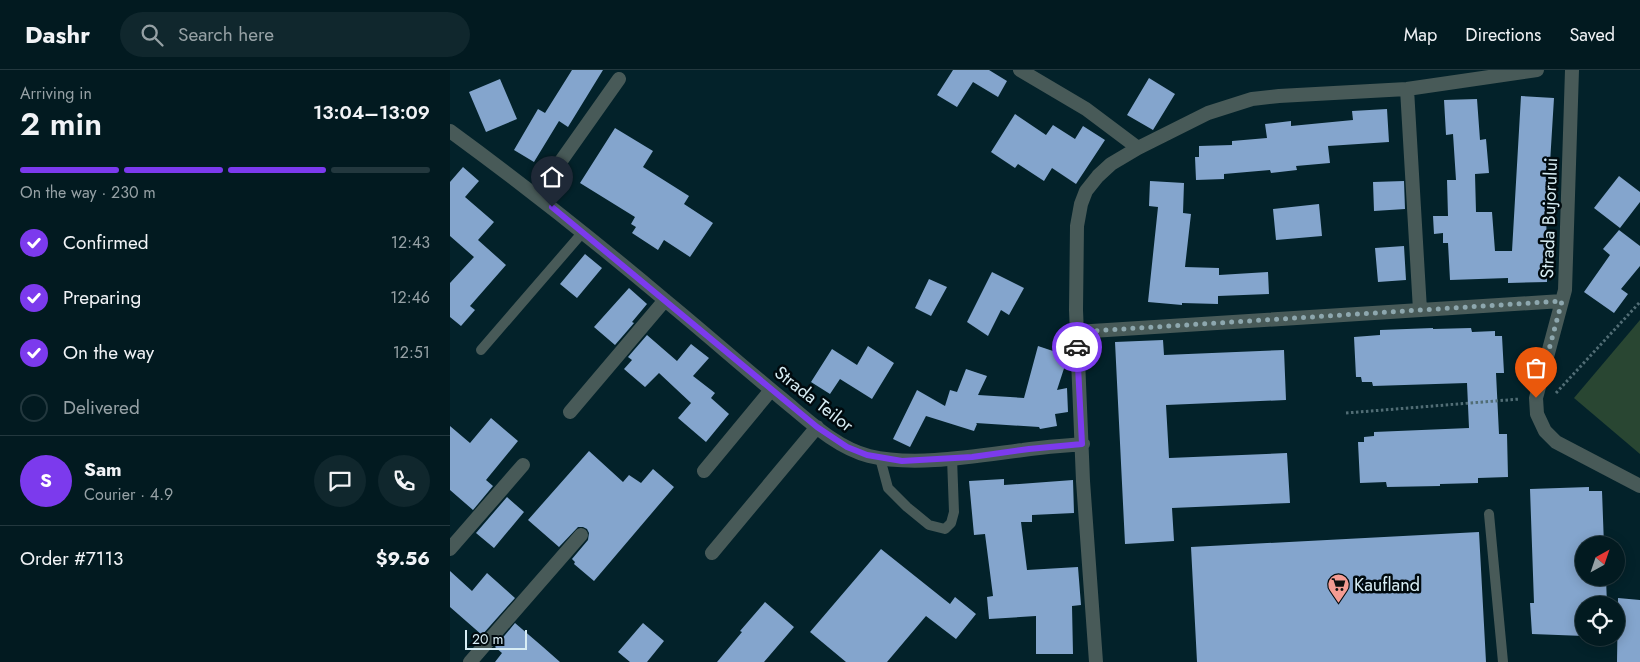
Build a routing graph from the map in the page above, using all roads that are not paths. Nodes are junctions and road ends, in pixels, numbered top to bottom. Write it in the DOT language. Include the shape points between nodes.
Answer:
graph roads {
  1 [pos="1020,70"];
  2 [pos="1536,70"];
  3 [pos="1572,70"];
  4 [pos="1035,74"];
  5 [pos="619,78"];
  6 [pos="1407,89"];
  7 [pos="450,131"];
  8 [pos="1138,148"];
  9 [pos="537,195"];
  10 [pos="583,232"];
  11 [pos="665,300"];
  12 [pos="1562,301"];
  13 [pos="1420,310"];
  14 [pos="1076,332"];
  15 [pos="481,350"];
  16 [pos="771,390"];
  17 [pos="570,412"];
  18 [pos="817,427"];
  19 [pos="1082,444"];
  20 [pos="880,458"];
  21 [pos="952,458"];
  22 [pos="523,465"];
  23 [pos="704,471"];
  24 [pos="1640,486"];
  25 [pos="1489,514"];
  26 [pos="581,535"];
  27 [pos="450,550"];
  28 [pos="712,553"];
  29 [pos="470,662"];
  30 [pos="1096,662"];
  31 [pos="1503,662"];
  1 -- 4 [label="street"];
  2 -- 6 [label="street"];
  3 -- 12 [label="street, Strada Bujorului"];
  4 -- 8 [label="street"];
  5 -- 9 [label="street"];
  6 -- 8 [label="street" via="1252,100 1208,113"];
  6 -- 13 [label="street"];
  7 -- 9 [label="street, Strada Teilor"];
  8 -- 14 [label="street" via="1098,176 1080,204"];
  9 -- 10 [label="street, Strada Teilor"];
  10 -- 11 [label="street, Strada Teilor"];
  10 -- 15 [label="lane"];
  11 -- 16 [label="street, Strada Teilor"];
  11 -- 17 [label="street"];
  12 -- 13 [label="street"];
  12 -- 24 [label="street, Strada Bujorului" via="1536,398 1537,414 1545,432 1556,442"];
  13 -- 14 [label="street"];
  14 -- 19 [label="street"];
  16 -- 18 [label="street, Strada Teilor"];
  16 -- 23 [label="street"];
  18 -- 20 [label="street, Strada Teilor" via="847,447"];
  18 -- 28 [label="street"];
  19 -- 21 [label="street, Strada Teilor"];
  19 -- 30 [label="street"];
  20 -- 21 [label="street, Strada Teilor" via="902,461"];
  20 -- 21 [label="lane" via="888,488 929,525 945,529 954,512"];
  22 -- 27 [label="street"];
  25 -- 31 [label="lane"];
  26 -- 29 [label="street"];
}
